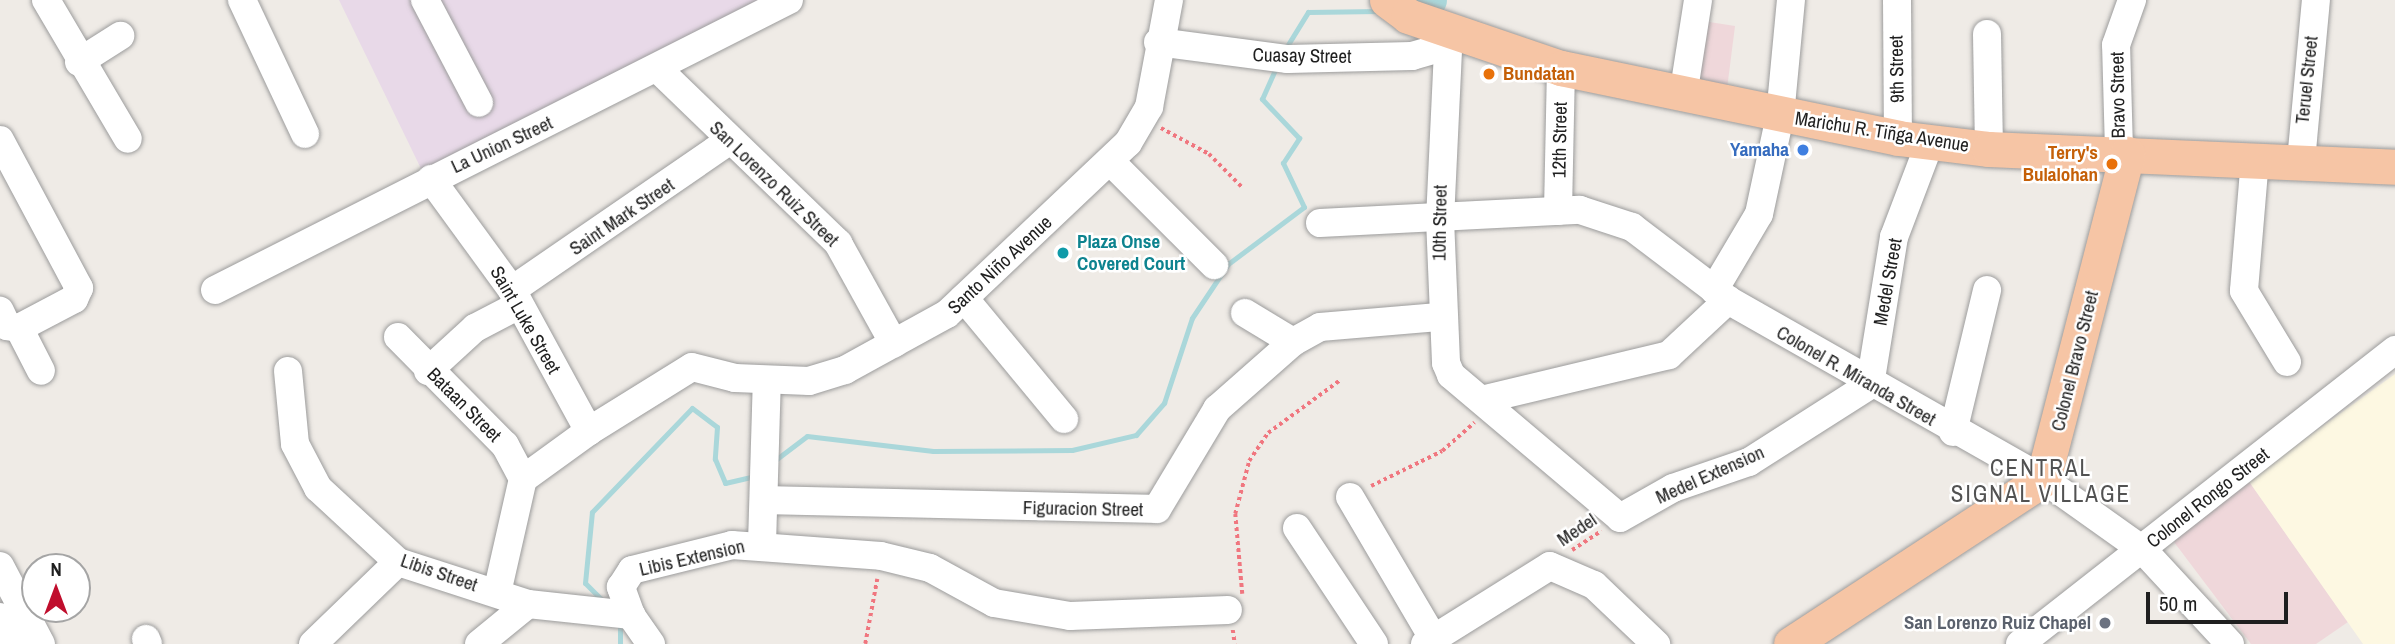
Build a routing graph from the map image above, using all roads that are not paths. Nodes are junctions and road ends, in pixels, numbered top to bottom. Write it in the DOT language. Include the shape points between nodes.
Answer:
graph roads {
  1 [pos="46,0"];
  2 [pos="243,0"];
  3 [pos="425,0"];
  4 [pos="789,0"];
  5 [pos="1169,0"];
  6 [pos="1387,0"];
  7 [pos="1698,0"];
  8 [pos="1791,0"];
  9 [pos="1897,0"];
  10 [pos="2132,0"];
  11 [pos="2316,0"];
  12 [pos="1987,34"];
  13 [pos="120,36"];
  14 [pos="1447,37"];
  15 [pos="1158,42"];
  16 [pos="79,62"];
  17 [pos="1561,68"];
  18 [pos="660,71"];
  19 [pos="1684,96"];
  20 [pos="479,103"];
  21 [pos="1780,116"];
  22 [pos="305,134"];
  23 [pos="128,139"];
  24 [pos="0,140"];
  25 [pos="1914,140"];
  26 [pos="729,141"];
  27 [pos="1989,149"];
  28 [pos="2123,152"];
  29 [pos="2255,159"];
  30 [pos="2301,161"];
  31 [pos="1111,162"];
  32 [pos="2395,167"];
  33 [pos="431,179"];
  34 [pos="10,185"];
  35 [pos="1558,211"];
  36 [pos="1440,219"];
  37 [pos="1320,223"];
  38 [pos="1214,265"];
  39 [pos="215,290"];
  40 [pos="1987,290"];
  41 [pos="1721,295"];
  42 [pos="516,297"];
  43 [pos="964,298"];
  44 [pos="1245,313"];
  45 [pos="1439,317"];
  46 [pos="9,319"];
  47 [pos="398,337"];
  48 [pos="1293,342"];
  49 [pos="894,344"];
  50 [pos="2395,350"];
  51 [pos="2287,362"];
  52 [pos="41,371"];
  53 [pos="288,371"];
  54 [pos="429,371"];
  55 [pos="767,380"];
  56 [pos="1870,385"];
  57 [pos="1489,403"];
  58 [pos="1064,419"];
  59 [pos="589,431"];
  60 [pos="1953,432"];
  61 [pos="523,479"];
  62 [pos="765,479"];
  63 [pos="2043,479"];
  64 [pos="1350,497"];
  65 [pos="1620,519"];
  66 [pos="1297,528"];
  67 [pos="762,544"];
  68 [pos="2143,550"];
  69 [pos="398,562"];
  70 [pos="0,566"];
  71 [pos="497,593"];
  72 [pos="528,604"];
  73 [pos="1228,610"];
  74 [pos="631,615"];
  75 [pos="0,617"];
  76 [pos="488,641"];
  77 [pos="1429,641"];
  78 [pos="14,644"];
  79 [pos="41,644"];
  80 [pos="313,644"];
  81 [pos="651,644"];
  82 [pos="1374,644"];
  83 [pos="1656,644"];
  84 [pos="1791,644"];
  85 [pos="2020,644"];
  86 [pos="2230,644"];
  1 -- 16 [label="street"];
  2 -- 22 [label="street"];
  3 -- 20 [label="street"];
  4 -- 18 [label="street, La Union Street"];
  5 -- 15 [label="street, Santo Niño Avenue"];
  6 -- 14 [label="main road, Marichu R. Tiñga Avenue"];
  7 -- 19 [label="street"];
  8 -- 21 [label="street"];
  9 -- 25 [label="street, 9th Street"];
  10 -- 28 [label="street, Bravo Street" via="2116,45"];
  11 -- 30 [label="street, Teruel Street"];
  12 -- 27 [label="street"];
  13 -- 16 [label="street"];
  14 -- 15 [label="street, Cuasay Street" via="1412,56 1275,58"];
  14 -- 17 [label="main road, Marichu R. Tiñga Avenue"];
  14 -- 36 [label="street, 10th Street"];
  15 -- 31 [label="street, Santo Niño Avenue" via="1144,118"];
  16 -- 23 [label="street"];
  17 -- 19 [label="main road, Marichu R. Tiñga Avenue"];
  17 -- 35 [label="street, 12th Street"];
  18 -- 26 [label="street, San Lorenzo Ruiz Street"];
  18 -- 33 [label="street, La Union Street"];
  19 -- 21 [label="main road, Marichu R. Tiñga Avenue"];
  21 -- 25 [label="main road, Marichu R. Tiñga Avenue"];
  21 -- 41 [label="street" via="1759,214"];
  24 -- 34 [label="street"];
  25 -- 27 [label="main road, Marichu R. Tiñga Avenue"];
  25 -- 56 [label="street, Medel Street"];
  26 -- 42 [label="street, Saint Mark Street"];
  26 -- 49 [label="street, San Lorenzo Ruiz Street" via="838,243"];
  27 -- 28 [label="main road, Marichu R. Tiñga Avenue"];
  28 -- 29 [label="main road, Marichu R. Tiñga Avenue"];
  28 -- 63 [label="main road, Colonel Bravo Street"];
  29 -- 30 [label="main road, Marichu R. Tiñga Avenue"];
  29 -- 51 [label="street" via="2245,290"];
  30 -- 32 [label="main road, Marichu R. Tiñga Avenue"];
  31 -- 38 [label="street"];
  31 -- 43 [label="street, Santo Niño Avenue"];
  33 -- 39 [label="street, La Union Street"];
  33 -- 42 [label="street, Saint Luke Street"];
  34 -- 46 [label="street" via="79,288 74,299"];
  35 -- 36 [label="street, Colonel R. Miranda Street"];
  35 -- 41 [label="street, Colonel R. Miranda Street" via="1580,209 1632,228"];
  36 -- 37 [label="street, Colonel R. Miranda Street"];
  36 -- 45 [label="street, 10th Street"];
  40 -- 60 [label="street"];
  41 -- 56 [label="street, Colonel R. Miranda Street"];
  41 -- 57 [label="street" via="1669,355"];
  42 -- 54 [label="street, Saint Mark Street"];
  42 -- 59 [label="street, Saint Luke Street"];
  43 -- 49 [label="street, Santo Niño Avenue"];
  43 -- 58 [label="street"];
  44 -- 48 [label="street"];
  45 -- 48 [label="street, Figuracion Street" via="1320,327"];
  45 -- 57 [label="street, 10th Street" via="1451,375"];
  46 -- 52 [label="street"];
  47 -- 54 [label="street, Bataan Street"];
  48 -- 62 [label="street, Figuracion Street" via="1217,409 1157,509"];
  49 -- 55 [label="street, Santo Niño Avenue" via="833,374"];
  50 -- 68 [label="street, Colonel Rongo Street"];
  53 -- 69 [label="street, Libis Street" via="295,444 318,488"];
  54 -- 61 [label="street, Bataan Street" via="505,445"];
  55 -- 59 [label="street, Santo Niño Avenue" via="692,368"];
  55 -- 62 [label="street, Libis Extension"];
  56 -- 60 [label="street, Colonel R. Miranda Street"];
  56 -- 65 [label="street, Medel Extension" via="1749,462 1673,488"];
  57 -- 65 [label="street, 10th Street"];
  59 -- 61 [label="street, Santo Niño Avenue"];
  60 -- 63 [label="street, Colonel R. Miranda Street"];
  61 -- 71 [label="street"];
  62 -- 67 [label="street, Libis Extension"];
  63 -- 68 [label="street, Colonel R. Miranda Street"];
  63 -- 84 [label="main road"];
  64 -- 77 [label="street"];
  66 -- 82 [label="street"];
  67 -- 73 [label="street" via="881,556 930,568 994,603 1070,616"];
  67 -- 74 [label="street, Libis Extension" via="732,545 632,570 621,587"];
  68 -- 85 [label="street, Colonel Rongo Street"];
  68 -- 86 [label="street, Colonel R. Miranda Street"];
  69 -- 71 [label="street, Libis Street"];
  69 -- 80 [label="street"];
  70 -- 79 [label="street"];
  71 -- 72 [label="street, Libis Street"];
  72 -- 74 [label="street, Libis Street"];
  72 -- 76 [label="street"];
  74 -- 81 [label="street"];
  75 -- 78 [label="street"];
  77 -- 83 [label="street" via="1550,566 1594,585"];
}
